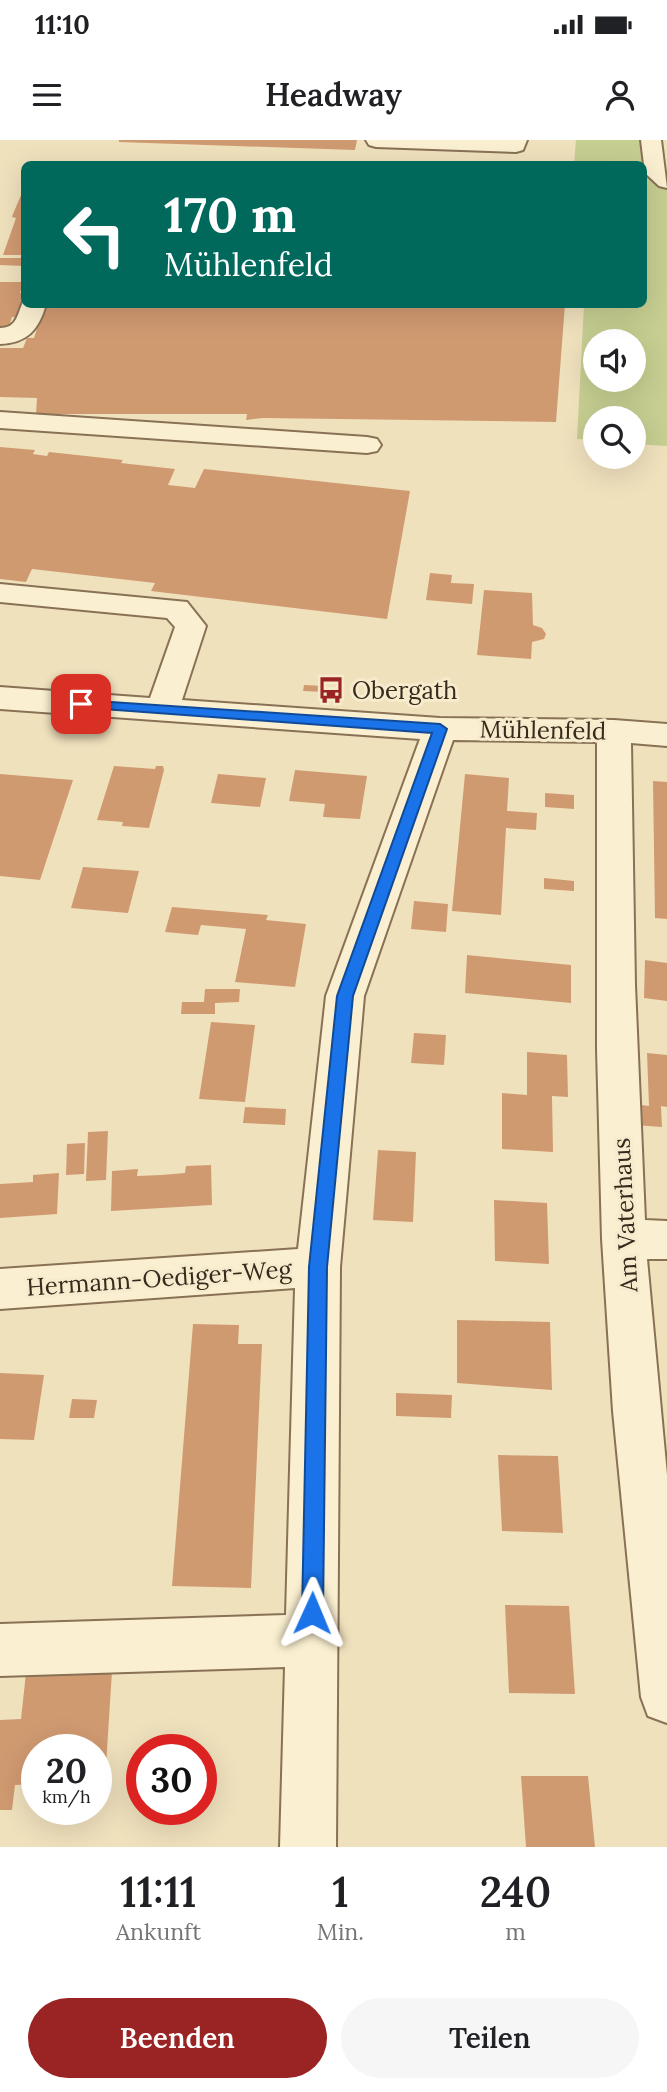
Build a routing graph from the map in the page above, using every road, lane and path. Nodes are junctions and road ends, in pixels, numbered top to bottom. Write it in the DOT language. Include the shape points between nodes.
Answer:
graph roads {
  1 [pos="517,140"];
  2 [pos="651,140"];
  3 [pos="376,141"];
  4 [pos="667,181"];
  5 [pos="33,308"];
  6 [pos="0,336"];
  7 [pos="0,420"];
  8 [pos="367,445"];
  9 [pos="0,593"];
  10 [pos="0,698"];
  11 [pos="162,710"];
  12 [pos="440,729"];
  13 [pos="614,731"];
  14 [pos="667,734"];
  15 [pos="624,1239"];
  16 [pos="667,1240"];
  17 [pos="318,1267"];
  18 [pos="0,1289"];
  19 [pos="312,1640"];
  20 [pos="0,1650"];
  21 [pos="667,1697"];
  22 [pos="308,1847"];
  1 -- 3 [label="street" via="516,146"];
  2 -- 4 [label="street" via="656,173"];
  5 -- 6 [label="street" via="26,328 13,337"];
  7 -- 8 [label="street"];
  9 -- 11 [label="street" via="176,609 191,626"];
  10 -- 11 [label="street, Mühlenfeld"];
  11 -- 12 [label="street, Mühlenfeld"];
  12 -- 13 [label="street, Mühlenfeld"];
  12 -- 17 [label="street" via="345,996"];
  13 -- 14 [label="street, Mühlenfeld"];
  13 -- 15 [label="street, Am Vaterhaus" via="614,946"];
  15 -- 16 [label="street"];
  15 -- 21 [label="street, Am Vaterhaus" via="640,1461"];
  17 -- 18 [label="street, Hermann-Oediger-Weg"];
  17 -- 19 [label="street"];
  19 -- 20 [label="street"];
  19 -- 22 [label="street"];
}
